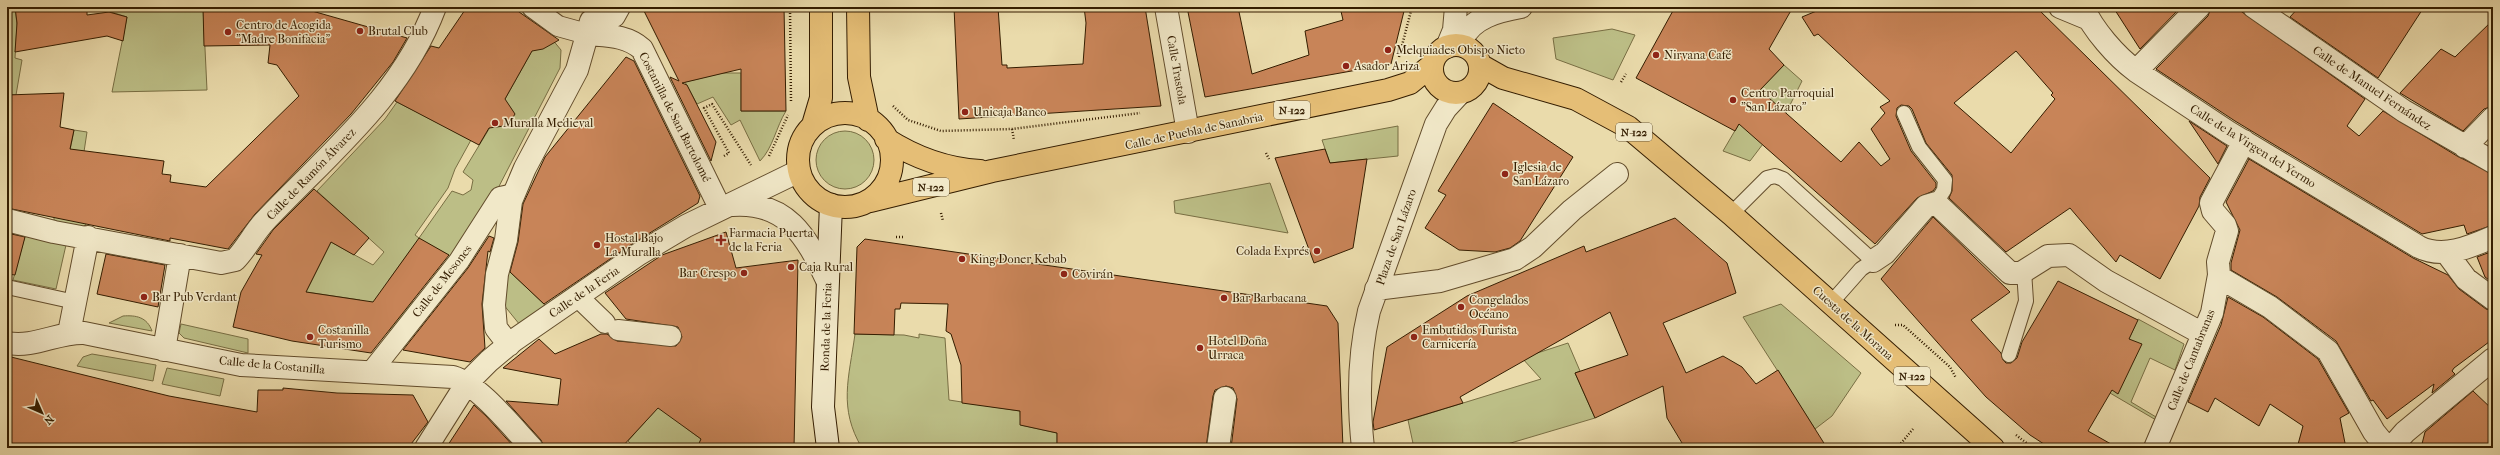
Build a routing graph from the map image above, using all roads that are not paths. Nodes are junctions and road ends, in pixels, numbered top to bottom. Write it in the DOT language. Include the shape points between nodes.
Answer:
graph roads {
  1 [pos="435,7"];
  2 [pos="532,7"];
  3 [pos="619,7"];
  4 [pos="821,7"];
  5 [pos="858,7"];
  6 [pos="1166,7"];
  7 [pos="1502,7"];
  8 [pos="1520,7"];
  9 [pos="2060,7"];
  10 [pos="2199,7"];
  11 [pos="2254,7"];
  12 [pos="1456,10"];
  13 [pos="2086,13"];
  14 [pos="587,34"];
  15 [pos="1458,45"];
  16 [pos="1432,65"];
  17 [pos="1480,65"];
  18 [pos="2136,71"];
  19 [pos="1519,83"];
  20 [pos="1396,88"];
  21 [pos="1458,90"];
  22 [pos="1904,113"];
  23 [pos="2493,118"];
  24 [pos="868,120"];
  25 [pos="813,125"];
  26 [pos="1188,132"];
  27 [pos="886,139"];
  28 [pos="2244,142"];
  29 [pos="2464,147"];
  30 [pos="2493,162"];
  31 [pos="799,170"];
  32 [pos="992,171"];
  33 [pos="1617,174"];
  34 [pos="514,194"];
  35 [pos="870,201"];
  36 [pos="1936,203"];
  37 [pos="831,205"];
  38 [pos="726,206"];
  39 [pos="1731,214"];
  40 [pos="7,220"];
  41 [pos="88,237"];
  42 [pos="2493,237"];
  43 [pos="2446,252"];
  44 [pos="180,255"];
  45 [pos="1873,261"];
  46 [pos="2024,272"];
  47 [pos="2219,277"];
  48 [pos="827,280"];
  49 [pos="7,287"];
  50 [pos="1376,289"];
  51 [pos="577,296"];
  52 [pos="2493,299"];
  53 [pos="75,302"];
  54 [pos="1831,303"];
  55 [pos="69,333"];
  56 [pos="2203,334"];
  57 [pos="671,336"];
  58 [pos="7,344"];
  59 [pos="509,345"];
  60 [pos="164,350"];
  61 [pos="2009,355"];
  62 [pos="2493,359"];
  63 [pos="371,372"];
  64 [pos="467,383"];
  65 [pos="1225,398"];
  66 [pos="432,446"];
  67 [pos="532,448"];
  68 [pos="828,448"];
  69 [pos="1218,448"];
  70 [pos="1363,448"];
  71 [pos="1993,448"];
  72 [pos="2155,448"];
  73 [pos="2388,448"];
  74 [pos="2391,448"];
  1 -- 44 [label="street, Calle de Ramón Álvarez" via="419,44 373,111 264,222 235,260 221,263"];
  2 -- 14 [label="street, Costanilla de San Bartolomé" via="558,26"];
  3 -- 14 [label="street" via="610,18 594,18"];
  4 -- 25 [label="highway, N-122" via="821,98"];
  5 -- 24 [label="highway" via="859,77"];
  6 -- 26 [label="street, Calle Trastola"];
  7 -- 8 [label="street"];
  8 -- 15 [label="street" via="1479,20 1469,28"];
  9 -- 13 [label="street"];
  10 -- 18 [label="street"];
  11 -- 29 [label="street, Calle de Manuel Fernández" via="2396,106"];
  12 -- 15 [label="street" via="1452,37"];
  13 -- 18 [label="street, Calle de la Virgen del Yermo"];
  14 -- 34 [label="street" via="574,77 525,168"];
  14 -- 38 [label="street, Costanilla de San Bartolomé" via="617,37 635,43 642,49"];
  15 -- 16 [label="highway, N-122" via="1436,55"];
  15 -- 17 [label="highway, N-122" via="1472,51"];
  16 -- 20 [label="highway, Calle de Puebla de Sanabria / N-122" via="1410,83"];
  16 -- 21 [label="highway" via="1433,78"];
  17 -- 19 [label="highway, Cuesta de la Morana / N-122" via="1496,75"];
  17 -- 21 [label="highway" via="1479,77"];
  18 -- 28 [label="street, Calle de la Virgen del Yermo"];
  19 -- 21 [label="highway, Cuesta de la Morana / N-122" via="1488,83"];
  19 -- 39 [label="highway, Cuesta de la Morana / N-122" via="1561,94 1610,116 1649,144"];
  20 -- 21 [label="highway, Calle de Puebla de Sanabria / N-122" via="1418,85"];
  20 -- 26 [label="highway, Calle de Puebla de Sanabria / N-122"];
  21 -- 50 [label="street, Plaza de San Lázaro" via="1441,102 1434,131"];
  22 -- 36 [label="lane" via="1919,147 1945,180 1944,190"];
  23 -- 29 [label="street"];
  24 -- 25 [label="highway, N-122" via="851,114 835,115"];
  24 -- 27 [label="highway, N-122" via="880,129"];
  25 -- 31 [label="highway, N-122" via="800,145"];
  26 -- 32 [label="highway, Calle de Puebla de Sanabria / N-122"];
  27 -- 32 [label="highway, Calle de Puebla de Sanabria / N-122" via="939,164 969,170"];
  27 -- 35 [label="highway, N-122" via="891,156 890,171 885,184"];
  28 -- 43 [label="street, Calle de la Virgen del Yermo" via="2418,247 2433,252"];
  28 -- 47 [label="street, Calle de Cantabranas" via="2211,203 2213,211 2226,228 2218,262"];
  29 -- 30 [label="street, Calle de Manuel Fernández"];
  31 -- 37 [label="highway, N-122" via="810,191"];
  31 -- 38 [label="street, Calle de la Feria"];
  32 -- 35 [label="highway, Calle de Puebla de Sanabria / N-122"];
  33 -- 50 [label="street, Plaza de San Lázaro" via="1572,210 1533,247 1515,259 1440,281"];
  34 -- 59 [label="street" via="497,274 494,306 496,328"];
  34 -- 63 [label="street, Calle de Mesones" via="500,198 459,261"];
  35 -- 37 [label="highway, N-122" via="850,207"];
  36 -- 45 [label="street" via="1926,206 1885,252"];
  36 -- 46 [label="street" via="2007,272"];
  37 -- 48 [label="street, Ronda de la Feria"];
  38 -- 48 [label="street" via="765,207 788,219 809,245"];
  38 -- 51 [label="street, Calle de la Feria" via="646,250"];
  39 -- 45 [label="lane" via="1763,181 1772,176 1778,177"];
  39 -- 54 [label="highway, Cuesta de la Morana / N-122"];
  40 -- 41 [label="street, Calle de Ramón Álvarez" via="54,232"];
  41 -- 44 [label="street, Calle de Ramón Álvarez"];
  41 -- 53 [label="street"];
  42 -- 43 [label="street, Calle de la Virgen del Yermo"];
  43 -- 52 [label="street" via="2466,279"];
  44 -- 60 [label="street"];
  45 -- 54 [label="lane" via="1861,269"];
  46 -- 56 [label="street" via="2048,256 2072,256 2106,281"];
  46 -- 61 [label="lane" via="2026,301"];
  47 -- 56 [label="street, Calle de Cantabranas" via="2212,313"];
  47 -- 73 [label="street" via="2270,307 2328,351 2374,432"];
  48 -- 68 [label="street, Ronda de la Feria" via="823,408"];
  49 -- 53 [label="lane"];
  50 -- 70 [label="street" via="1368,311 1361,354 1360,404"];
  51 -- 57 [label="street" via="612,326"];
  51 -- 59 [label="street, Calle de la Feria"];
  53 -- 55 [label="street"];
  54 -- 71 [label="highway, Cuesta de la Morana / N-122"];
  55 -- 58 [label="street, Calle de la Costanilla" via="31,345"];
  55 -- 60 [label="street, Calle de la Costanilla"];
  56 -- 72 [label="street, Calle de Cantabranas"];
  59 -- 64 [label="street, Calle de la Feria"];
  60 -- 63 [label="street, Calle de la Costanilla" via="241,365"];
  62 -- 74 [label="street" via="2399,438"];
  63 -- 64 [label="street, Calle de la Costanilla" via="453,377"];
  64 -- 66 [label="street, Calle de la Feria"];
  64 -- 67 [label="street"];
  65 -- 69 [label="street"];
}
